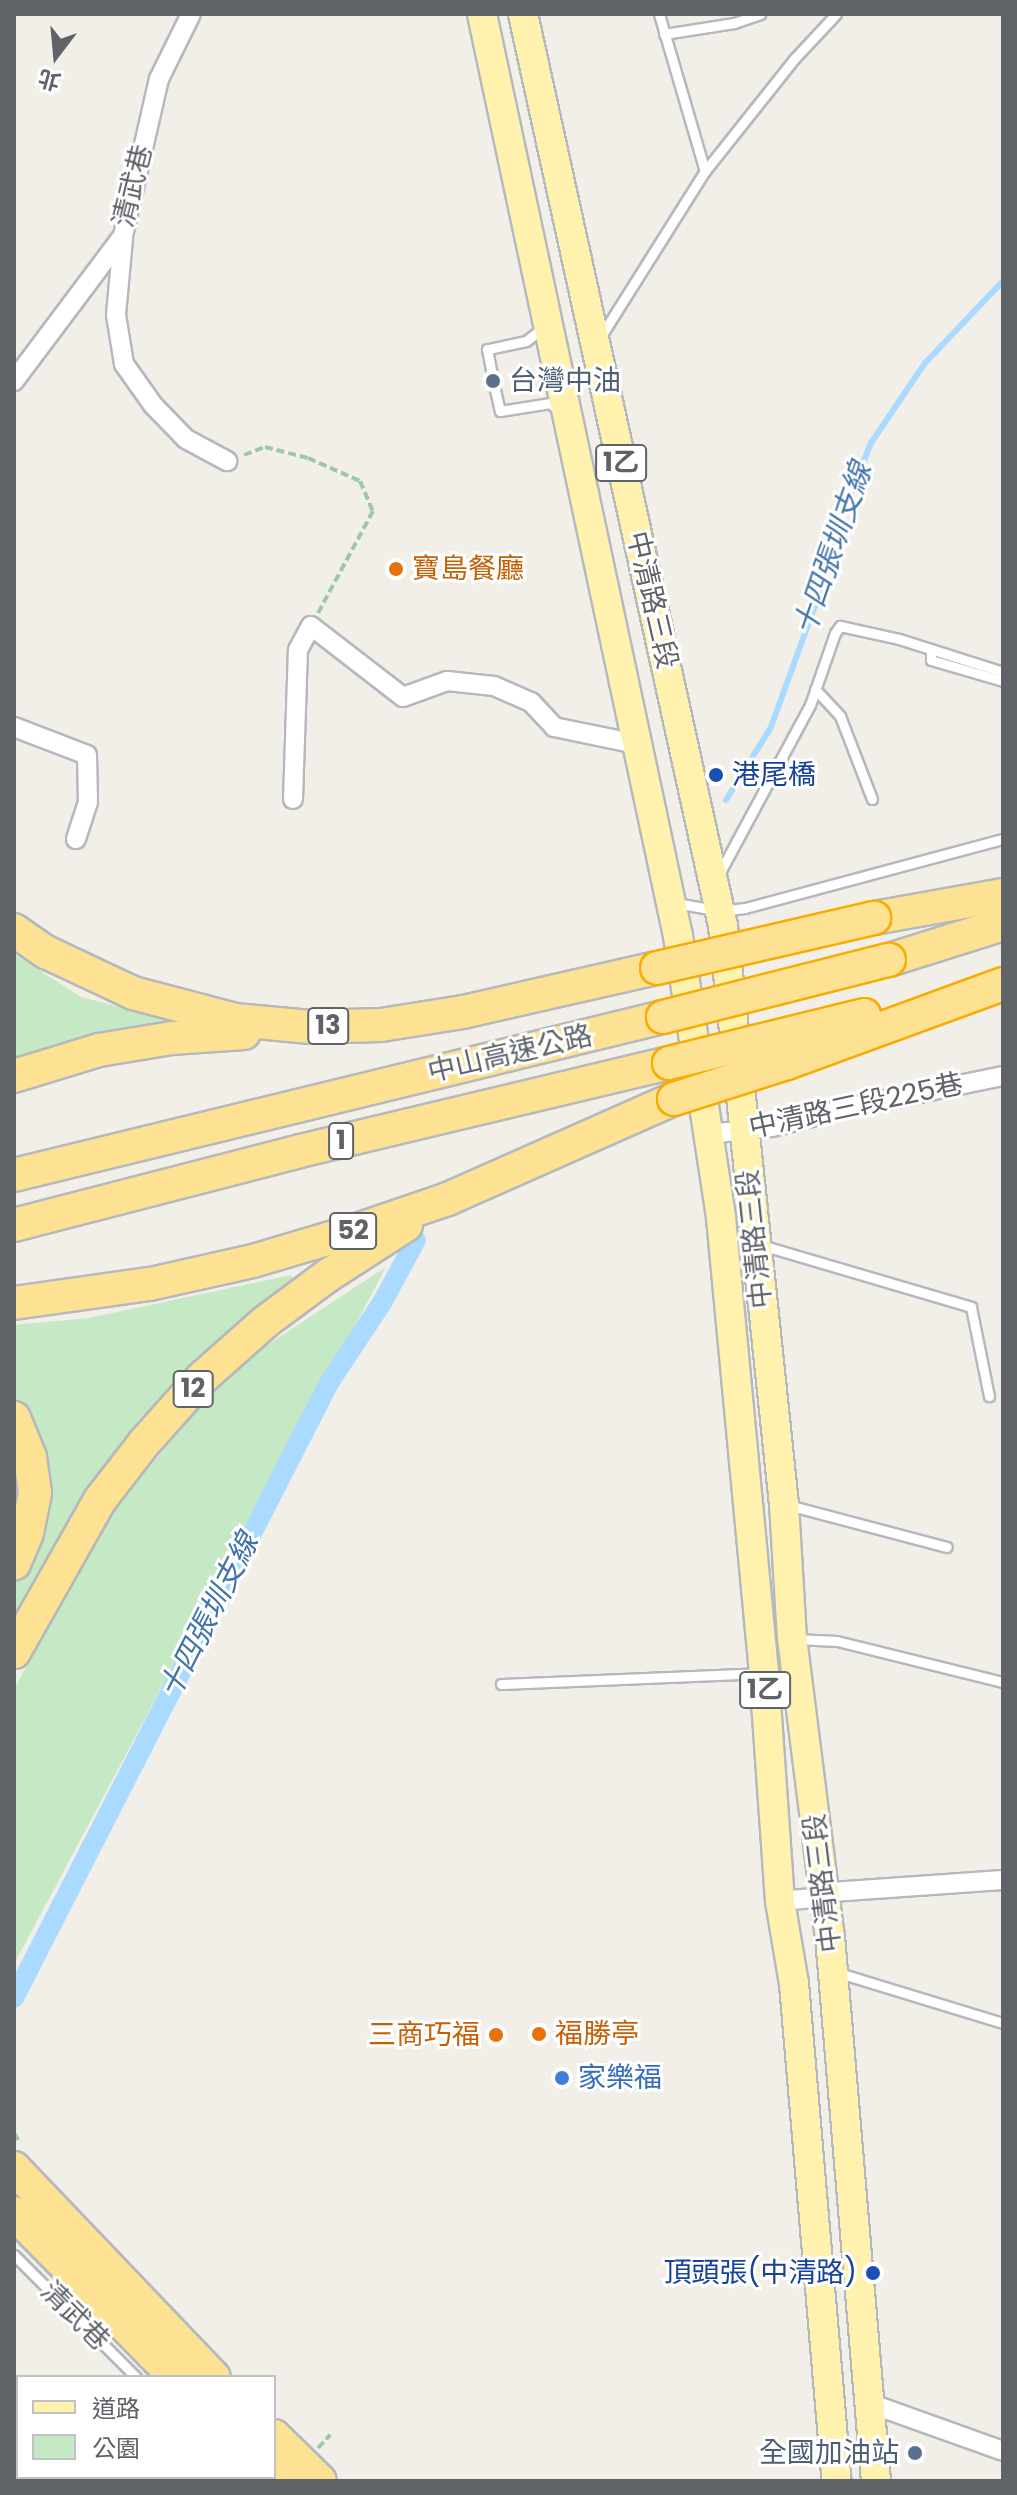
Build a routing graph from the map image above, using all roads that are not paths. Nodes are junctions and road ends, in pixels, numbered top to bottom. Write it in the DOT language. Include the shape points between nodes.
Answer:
graph roads {
  1 [pos="191,14"];
  2 [pos="482,14"];
  3 [pos="523,14"];
  4 [pos="659,14"];
  5 [pos="760,14"];
  6 [pos="836,14"];
  7 [pos="664,34"];
  8 [pos="705,171"];
  9 [pos="123,236"];
  10 [pos="546,320"];
  11 [pos="595,346"];
  12 [pos="14,381"];
  13 [pos="567,417"];
  14 [pos="227,461"];
  15 [pos="931,649"];
  16 [pos="1003,672"];
  17 [pos="1003,681"];
  18 [pos="815,689"];
  19 [pos="14,727"];
  20 [pos="637,744"];
  21 [pos="293,799"];
  22 [pos="872,799"];
  23 [pos="76,839"];
  24 [pos="1003,839"];
  25 [pos="1003,895"];
  26 [pos="717,898"];
  27 [pos="671,902"];
  28 [pos="1003,924"];
  29 [pos="14,930"];
  30 [pos="1003,982"];
  31 [pos="311,1027"];
  32 [pos="14,1076"];
  33 [pos="1003,1076"];
  34 [pos="744,1131"];
  35 [pos="709,1134"];
  36 [pos="14,1175"];
  37 [pos="448,1199"];
  38 [pos="14,1225"];
  39 [pos="754,1243"];
  40 [pos="14,1303"];
  41 [pos="989,1396"];
  42 [pos="14,1418"];
  43 [pos="784,1504"];
  44 [pos="947,1547"];
  45 [pos="14,1563"];
  46 [pos="792,1638"];
  47 [pos="14,1651"];
  48 [pos="764,1673"];
  49 [pos="1003,1682"];
  50 [pos="501,1684"];
  51 [pos="1003,1880"];
  52 [pos="825,1897"];
  53 [pos="780,1901"];
  54 [pos="833,1971"];
  55 [pos="1003,2023"];
  56 [pos="14,2168"];
  57 [pos="14,2213"];
  58 [pos="14,2255"];
  59 [pos="134,2375"];
  60 [pos="173,2375"];
  61 [pos="212,2375"];
  62 [pos="869,2403"];
  63 [pos="276,2438"];
  64 [pos="1003,2451"];
  65 [pos="320,2481"];
  66 [pos="837,2481"];
  67 [pos="876,2481"];
  1 -- 9 [label="street, 清武巷" via="159,79"];
  2 -- 10 [label="main road, 中清路三段 / 1乙"];
  3 -- 11 [label="main road, 中清路三段 / 1乙"];
  4 -- 7 [label="lane"];
  5 -- 7 [label="lane"];
  6 -- 8 [label="lane"];
  7 -- 8 [label="lane"];
  8 -- 11 [label="lane"];
  9 -- 12 [label="street, 清武巷"];
  9 -- 14 [label="street" via="116,315 124,364 186,439"];
  10 -- 13 [label="main road, 中清路三段 / 1乙"];
  10 -- 13 [label="lane" via="526,341 487,349 493,381 500,411 550,403"];
  11 -- 26 [label="main road, 中清路三段 / 1乙"];
  13 -- 20 [label="main road, 中清路三段 / 1乙"];
  15 -- 16 [label="lane"];
  15 -- 17 [label="lane" via="931,660"];
  15 -- 18 [label="lane" via="840,626"];
  18 -- 22 [label="lane" via="840,716"];
  18 -- 26 [label="lane"];
  19 -- 23 [label="street" via="87,755 88,802"];
  20 -- 21 [label="street" via="554,727 531,702 494,686 447,681 403,697 311,626 298,650"];
  20 -- 27 [label="main road, 中清路三段 / 1乙"];
  24 -- 26 [label="lane" via="745,908"];
  25 -- 31 [label="highway, 13, bridge" via="874,918 463,1012 381,1025"];
  26 -- 27 [label="lane"];
  26 -- 34 [label="main road, 中清路三段 / 1乙"];
  27 -- 35 [label="main road, 中清路三段 / 1乙"];
  28 -- 36 [label="highway, 中山高速公路 / 1, bridge" via="889,960"];
  29 -- 31 [label="highway, 13" via="46,952 133,993 235,1020"];
  30 -- 37 [label="highway, 52, bridge" via="674,1099"];
  30 -- 38 [label="highway, 中山高速公路 / 1, bridge"];
  31 -- 32 [label="highway" via="172,1038 99,1050"];
  33 -- 34 [label="street, 中清路三段225巷"];
  34 -- 35 [label="street, 中清路三段225巷"];
  34 -- 39 [label="main road, 中清路三段 / 1乙"];
  35 -- 48 [label="main road, 中清路三段 / 1乙"];
  37 -- 40 [label="highway, 52" via="253,1261 150,1284"];
  37 -- 47 [label="highway, 12" via="327,1276 202,1378 100,1500"];
  39 -- 41 [label="lane" via="971,1307"];
  39 -- 43 [label="main road, 中清路三段 / 1乙"];
  42 -- 45 [label="highway" via="30,1457 35,1493"];
  43 -- 44 [label="lane"];
  43 -- 46 [label="main road, 中清路三段 / 1乙"];
  46 -- 49 [label="lane" via="837,1641"];
  46 -- 52 [label="main road, 中清路三段 / 1乙"];
  48 -- 50 [label="lane"];
  48 -- 53 [label="main road, 中清路三段 / 1乙"];
  51 -- 52 [label="street" via="832,1892"];
  52 -- 53 [label="street"];
  52 -- 54 [label="main road, 中清路三段 / 1乙"];
  53 -- 66 [label="main road, 中清路三段 / 1乙" via="794,1984"];
  54 -- 55 [label="lane"];
  54 -- 62 [label="main road, 中清路三段 / 1乙"];
  56 -- 61 [label="highway"];
  57 -- 60 [label="highway"];
  58 -- 59 [label="lane, 清武巷"];
  62 -- 64 [label="street"];
  62 -- 67 [label="main road, 中清路三段 / 1乙"];
  63 -- 65 [label="highway"];
}
